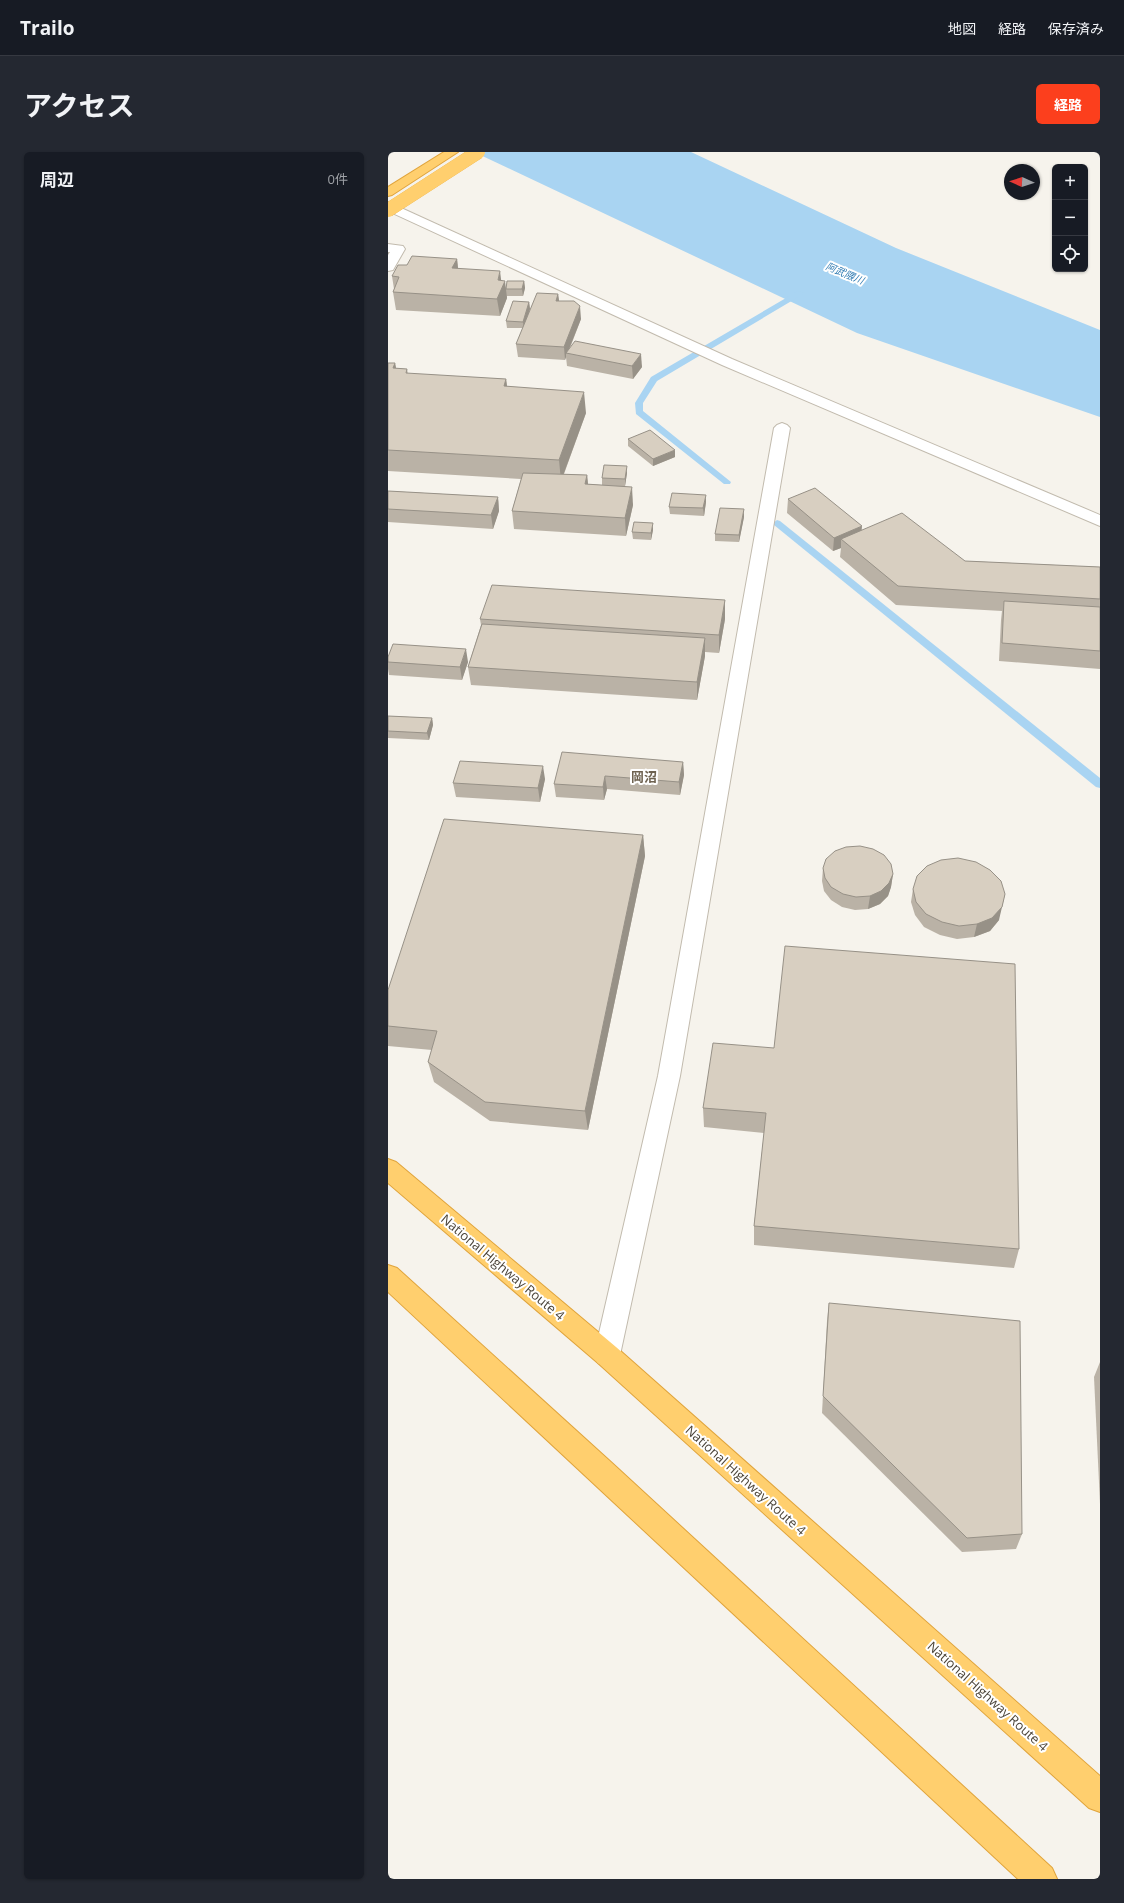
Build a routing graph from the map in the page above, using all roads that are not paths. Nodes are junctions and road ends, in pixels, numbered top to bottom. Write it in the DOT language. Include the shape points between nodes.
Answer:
graph roads {
  1 [pos="452,152"];
  2 [pos="478,152"];
  3 [pos="388,192"];
  4 [pos="388,206"];
  5 [pos="388,210"];
  6 [pos="388,248"];
  7 [pos="388,267"];
  8 [pos="782,428"];
  9 [pos="1100,521"];
  10 [pos="388,1169"];
  11 [pos="388,1276"];
  12 [pos="607,1355"];
  13 [pos="1100,1797"];
  14 [pos="1041,1879"];
  1 -- 3 [label="highway"];
  2 -- 5 [label="highway, bridge"];
  4 -- 9 [label="street" via="727,362"];
  6 -- 7 [label="street" via="398,249"];
  8 -- 12 [label="street" via="669,1076"];
  10 -- 12 [label="highway, National Highway Route 4"];
  11 -- 14 [label="highway"];
  12 -- 13 [label="highway, National Highway Route 4"];
}
